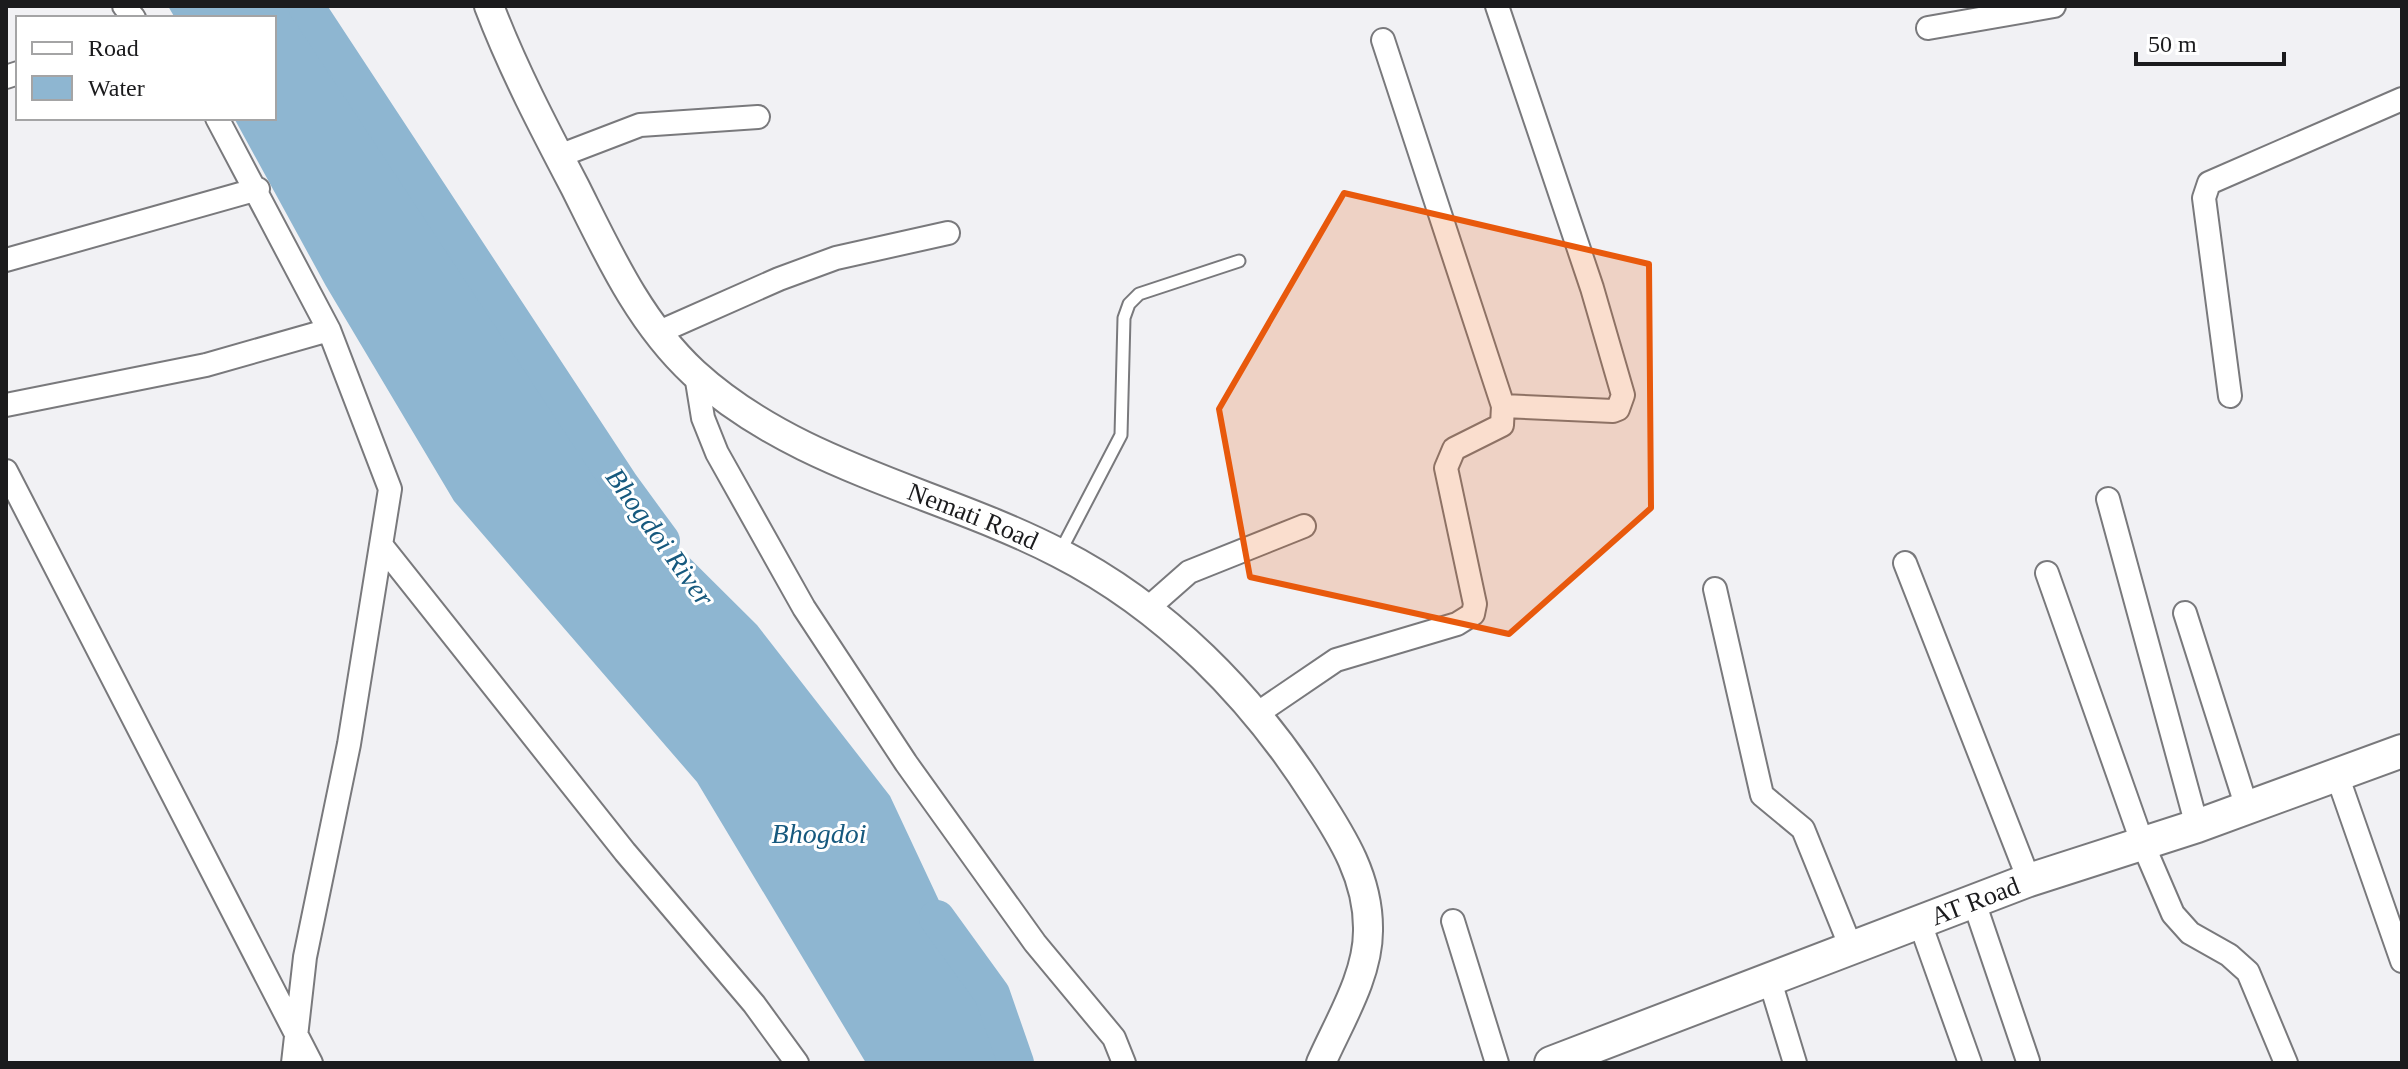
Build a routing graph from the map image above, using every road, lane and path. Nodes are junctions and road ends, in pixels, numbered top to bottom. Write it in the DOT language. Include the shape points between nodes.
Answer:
graph roads {
  1 [pos="489,6"];
  2 [pos="1497,6"];
  3 [pos="2054,6"];
  4 [pos="1928,28"];
  5 [pos="1383,40"];
  6 [pos="2402,99"];
  7 [pos="758,117"];
  8 [pos="218,120"];
  9 [pos="559,156"];
  10 [pos="258,189"];
  11 [pos="948,233"];
  12 [pos="6,260"];
  13 [pos="1239,261"];
  14 [pos="329,330"];
  15 [pos="657,333"];
  16 [pos="696,375"];
  17 [pos="2230,396"];
  18 [pos="6,405"];
  19 [pos="1503,406"];
  20 [pos="6,471"];
  21 [pos="2108,499"];
  22 [pos="1304,526"];
  23 [pos="382,546"];
  24 [pos="1059,553"];
  25 [pos="1905,563"];
  26 [pos="2047,573"];
  27 [pos="1715,589"];
  28 [pos="1147,609"];
  29 [pos="2185,613"];
  30 [pos="1258,713"];
  31 [pos="2402,751"];
  32 [pos="2337,775"];
  33 [pos="2247,808"];
  34 [pos="2197,826"];
  35 [pos="2142,842"];
  36 [pos="2029,880"];
  37 [pos="1974,902"];
  38 [pos="1453,921"];
  39 [pos="1920,923"];
  40 [pos="1852,950"];
  41 [pos="2402,961"];
  42 [pos="1770,981"];
  43 [pos="297,1037"];
  44 [pos="2028,1061"];
  45 [pos="293,1063"];
  46 [pos="311,1063"];
  47 [pos="797,1063"];
  48 [pos="1124,1063"];
  49 [pos="1321,1063"];
  50 [pos="1497,1063"];
  51 [pos="1551,1063"];
  52 [pos="1795,1063"];
  53 [pos="1970,1063"];
  54 [pos="2286,1063"];
  1 -- 9 [label="street, Nemati Road"];
  2 -- 19 [label="street" via="1597,301 1623,395 1613,411"];
  3 -- 4 [label="street"];
  5 -- 19 [label="street"];
  6 -- 17 [label="street" via="2209,183 2204,198"];
  7 -- 9 [label="street" via="640,125"];
  8 -- 10 [label="street"];
  9 -- 15 [label="street, Nemati Road" via="620,277"];
  10 -- 12 [label="street"];
  10 -- 14 [label="street"];
  11 -- 15 [label="street" via="836,258"];
  13 -- 24 [label="lane" via="1139,294 1129,304 1124,318 1121,435"];
  14 -- 18 [label="street" via="206,365"];
  14 -- 23 [label="street" via="389,479"];
  15 -- 16 [label="street, Nemati Road"];
  16 -- 24 [label="street, Nemati Road" via="801,444"];
  16 -- 48 [label="street" via="703,418 717,453 804,608 906,763 1035,943 1114,1038"];
  19 -- 30 [label="street" via="1502,425 1454,449 1446,468 1474,591 1473,614 1457,624 1336,660"];
  20 -- 43 [label="street"];
  21 -- 34 [label="street"];
  22 -- 28 [label="street" via="1189,572"];
  23 -- 43 [label="street" via="349,744 305,957"];
  23 -- 47 [label="street"];
  24 -- 28 [label="street, Nemati Road"];
  25 -- 36 [label="street"];
  26 -- 35 [label="street"];
  27 -- 40 [label="street" via="1762,795 1803,829"];
  28 -- 30 [label="street, Nemati Road"];
  29 -- 33 [label="street"];
  30 -- 49 [label="street, Nemati Road" via="1341,835 1367,901 1367,948 1360,974"];
  31 -- 32 [label="main road, AT Road"];
  32 -- 33 [label="main road, AT Road"];
  32 -- 41 [label="street"];
  33 -- 34 [label="main road, AT Road"];
  34 -- 35 [label="main road, AT Road"];
  35 -- 36 [label="main road, AT Road"];
  35 -- 54 [label="street" via="2180,925 2229,955 2255,982"];
  36 -- 37 [label="main road, AT Road"];
  37 -- 39 [label="main road, AT Road"];
  37 -- 44 [label="street"];
  38 -- 50 [label="street"];
  39 -- 40 [label="main road, AT Road"];
  39 -- 53 [label="street"];
  40 -- 42 [label="main road, AT Road"];
  42 -- 51 [label="main road, AT Road"];
  42 -- 52 [label="street"];
  43 -- 45 [label="street"];
  43 -- 46 [label="street"];
}
